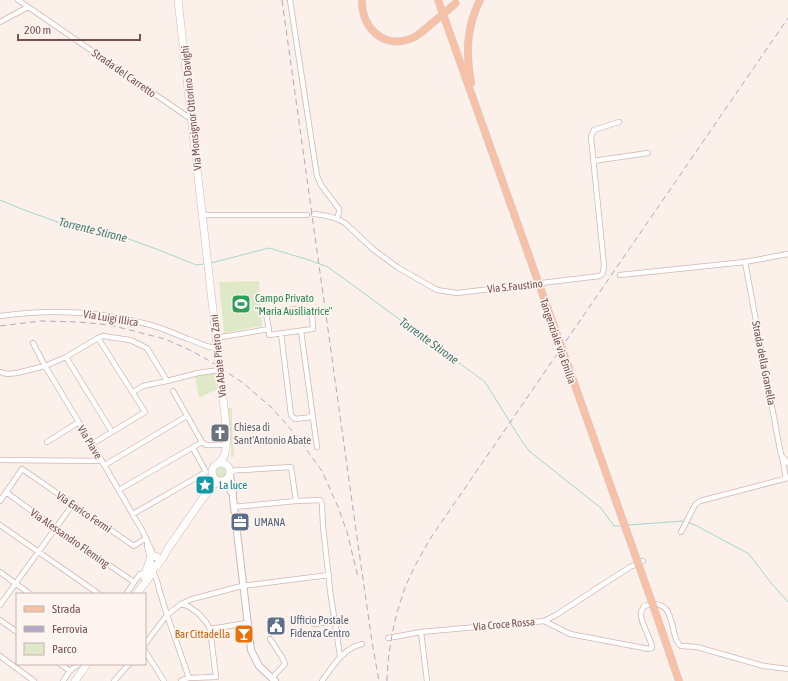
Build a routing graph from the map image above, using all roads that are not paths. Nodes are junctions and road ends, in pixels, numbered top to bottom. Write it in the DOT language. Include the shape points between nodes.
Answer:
graph roads {
  1 [pos="18,0"];
  2 [pos="178,0"];
  3 [pos="290,0"];
  4 [pos="362,0"];
  5 [pos="480,0"];
  6 [pos="438,2"];
  7 [pos="458,2"];
  8 [pos="28,7"];
  9 [pos="0,22"];
  10 [pos="474,99"];
  11 [pos="192,118"];
  12 [pos="619,122"];
  13 [pos="648,153"];
  14 [pos="593,161"];
  15 [pos="314,214"];
  16 [pos="202,215"];
  17 [pos="307,215"];
  18 [pos="337,219"];
  19 [pos="204,230"];
  20 [pos="788,254"];
  21 [pos="745,262"];
  22 [pos="620,275"];
  23 [pos="295,308"];
  24 [pos="312,314"];
  25 [pos="0,316"];
  26 [pos="269,329"];
  27 [pos="301,331"];
  28 [pos="281,333"];
  29 [pos="98,338"];
  30 [pos="216,338"];
  31 [pos="34,343"];
  32 [pos="217,348"];
  33 [pos="66,357"];
  34 [pos="44,366"];
  35 [pos="219,370"];
  36 [pos="0,372"];
  37 [pos="167,381"];
  38 [pos="173,390"];
  39 [pos="133,392"];
  40 [pos="187,416"];
  41 [pos="312,417"];
  42 [pos="79,422"];
  43 [pos="112,432"];
  44 [pos="227,434"];
  45 [pos="47,442"];
  46 [pos="202,442"];
  47 [pos="92,444"];
  48 [pos="221,445"];
  49 [pos="317,447"];
  50 [pos="192,448"];
  51 [pos="781,455"];
  52 [pos="0,460"];
  53 [pos="788,462"];
  54 [pos="103,463"];
  55 [pos="218,464"];
  56 [pos="230,472"];
  57 [pos="213,475"];
  58 [pos="787,478"];
  59 [pos="221,482"];
  60 [pos="119,490"];
  61 [pos="6,492"];
  62 [pos="233,497"];
  63 [pos="203,498"];
  64 [pos="0,501"];
  65 [pos="296,501"];
  66 [pos="73,504"];
  67 [pos="234,507"];
  68 [pos="133,514"];
  69 [pos="0,525"];
  70 [pos="55,528"];
  71 [pos="681,532"];
  72 [pos="147,539"];
  73 [pos="38,552"];
  74 [pos="643,561"];
  75 [pos="154,562"];
  76 [pos="0,572"];
  77 [pos="146,576"];
  78 [pos="329,576"];
  79 [pos="134,582"];
  80 [pos="15,583"];
  81 [pos="242,586"];
  82 [pos="159,589"];
  83 [pos="29,593"];
  84 [pos="98,593"];
  85 [pos="127,593"];
  86 [pos="136,593"];
  87 [pos="181,604"];
  88 [pos="0,606"];
  89 [pos="167,615"];
  90 [pos="0,620"];
  91 [pos="335,621"];
  92 [pos="544,621"];
  93 [pos="247,623"];
  94 [pos="314,624"];
  95 [pos="210,630"];
  96 [pos="16,631"];
  97 [pos="421,632"];
  98 [pos="388,638"];
  99 [pos="270,639"];
  100 [pos="146,643"];
  101 [pos="362,644"];
  102 [pos="146,653"];
  103 [pos="0,656"];
  104 [pos="340,656"];
  105 [pos="61,665"];
  106 [pos="78,665"];
  107 [pos="86,665"];
  108 [pos="128,665"];
  109 [pos="788,669"];
  110 [pos="70,671"];
  111 [pos="189,678"];
  112 [pos="273,680"];
  113 [pos="34,681"];
  114 [pos="63,681"];
  115 [pos="75,681"];
  116 [pos="114,681"];
  117 [pos="164,681"];
  118 [pos="181,681"];
  119 [pos="322,681"];
  120 [pos="427,681"];
  121 [pos="679,681"];
  1 -- 8 [label="street, Strada del Carretto"];
  2 -- 11 [label="main road, Via Monsignor Ottorino Davighi"];
  3 -- 18 [label="street" via="317,176 339,209"];
  4 -- 7 [label="main road, bridge" via="362,10 370,29 387,40 399,42 411,39"];
  5 -- 10 [label="main road" via="470,24 468,50"];
  6 -- 10 [label="main road, Tangenziale via Emilia"];
  8 -- 9 [label="street"];
  8 -- 11 [label="street, Strada del Carretto"];
  10 -- 121 [label="main road, Tangenziale via Emilia, bridge"];
  11 -- 16 [label="main road, Via Monsignor Ottorino Davighi"];
  12 -- 14 [label="street, Via S.Faustino" via="594,130 591,137"];
  13 -- 14 [label="street"];
  14 -- 18 [label="street, Via S.Faustino" via="604,265 598,277 457,293 436,290 387,260"];
  15 -- 18 [label="street"];
  16 -- 17 [label="street"];
  16 -- 19 [label="main road, Via Monsignor Ottorino Davighi"];
  19 -- 30 [label="main road, Via Abate Pietro Zani"];
  20 -- 21 [label="street"];
  21 -- 22 [label="street"];
  21 -- 51 [label="street, Strada della Granella"];
  23 -- 26 [label="street" via="266,314"];
  24 -- 27 [label="street" via="313,329"];
  25 -- 32 [label="street, Via Luigi Illica" via="53,312 117,316"];
  26 -- 28 [label="street" via="269,335"];
  26 -- 30 [label="street"];
  27 -- 28 [label="street"];
  27 -- 41 [label="street"];
  28 -- 41 [label="street" via="291,415 295,420"];
  29 -- 33 [label="street"];
  29 -- 37 [label="street" via="103,336 130,340 147,348"];
  29 -- 39 [label="street"];
  30 -- 32 [label="main road, Via Abate Pietro Zani"];
  31 -- 34 [label="street, Via Piave"];
  32 -- 35 [label="main road, Via Abate Pietro Zani"];
  33 -- 34 [label="street"];
  33 -- 43 [label="street"];
  34 -- 36 [label="street" via="17,373"];
  34 -- 42 [label="street, Via Piave"];
  35 -- 37 [label="street"];
  35 -- 44 [label="main road, Via Abate Pietro Zani"];
  37 -- 39 [label="street" via="143,386"];
  38 -- 40 [label="street"];
  39 -- 43 [label="street" via="145,412"];
  40 -- 46 [label="street"];
  40 -- 54 [label="street"];
  41 -- 49 [label="street"];
  42 -- 45 [label="street"];
  42 -- 47 [label="street, Via Piave"];
  43 -- 47 [label="street"];
  44 -- 55 [label="main road, Via Abate Pietro Zani" via="226,450"];
  44 -- 56 [label="main road, Via Abate Pietro Zani"];
  46 -- 48 [label="street" via="206,445"];
  46 -- 50 [label="street"];
  47 -- 54 [label="street, Via Piave"];
  50 -- 60 [label="street"];
  50 -- 68 [label="street" via="206,472"];
  51 -- 53 [label="street"];
  51 -- 58 [label="street, Strada della Granella"];
  52 -- 54 [label="street"];
  54 -- 60 [label="street, Via Piave"];
  55 -- 56 [label="main road" via="224,464"];
  55 -- 57 [label="main road" via="214,467"];
  56 -- 59 [label="main road" via="227,479"];
  56 -- 62 [label="street, Via Abate Pietro Zani"];
  56 -- 65 [label="street" via="292,467"];
  57 -- 59 [label="main road"];
  57 -- 63 [label="main road"];
  58 -- 71 [label="street" via="700,501 695,505"];
  59 -- 62 [label="street, Via Abate Pietro Zani" via="228,486"];
  59 -- 63 [label="main road" via="213,485"];
  60 -- 68 [label="street, Via Piave"];
  61 -- 64 [label="street"];
  61 -- 66 [label="street, Via Enrico Fermi" via="22,469"];
  61 -- 70 [label="street, Via Alessandro Fleming"];
  62 -- 67 [label="street, Via Abate Pietro Zani"];
  63 -- 75 [label="main road" via="163,558"];
  65 -- 67 [label="street"];
  65 -- 78 [label="street" via="320,500 322,504"];
  66 -- 70 [label="street"];
  66 -- 72 [label="street, Via Enrico Fermi" via="134,546"];
  67 -- 81 [label="street, Via Abate Pietro Zani"];
  68 -- 72 [label="street, Via Piave"];
  69 -- 73 [label="street"];
  70 -- 73 [label="street"];
  70 -- 79 [label="street, Via Alessandro Fleming"];
  72 -- 75 [label="street, Via Piave"];
  73 -- 80 [label="street"];
  73 -- 84 [label="street"];
  74 -- 92 [label="street, Via Croce Rossa"];
  75 -- 77 [label="main road"];
  75 -- 82 [label="street, Via Piave"];
  76 -- 80 [label="street"];
  77 -- 79 [label="street" via="140,574"];
  77 -- 82 [label="street" via="154,579"];
  77 -- 86 [label="main road"];
  78 -- 81 [label="street"];
  78 -- 91 [label="street"];
  79 -- 85 [label="street"];
  80 -- 83 [label="street"];
  80 -- 88 [label="street"];
  81 -- 87 [label="street"];
  81 -- 93 [label="street, Via Abate Pietro Zani"];
  82 -- 89 [label="street, Via Piave"];
  87 -- 89 [label="street"];
  87 -- 95 [label="street" via="198,613"];
  89 -- 100 [label="street"];
  89 -- 111 [label="street, Via Piave"];
  90 -- 96 [label="street"];
  91 -- 94 [label="street"];
  91 -- 104 [label="street"];
  92 -- 97 [label="street, Via Croce Rossa"];
  92 -- 109 [label="street" via="570,634 649,649 652,648 651,642 641,612 644,606 659,604 665,607 671,618 676,641 681,646 697,647 764,666"];
  93 -- 95 [label="street"];
  93 -- 112 [label="street, Via Abate Pietro Zani" via="251,650 259,666"];
  95 -- 111 [label="street" via="216,677"];
  97 -- 98 [label="street, Via Croce Rossa"];
  97 -- 120 [label="street"];
  99 -- 112 [label="street" via="285,664"];
  101 -- 104 [label="street" via="355,645"];
  102 -- 117 [label="street"];
  103 -- 113 [label="street"];
  104 -- 119 [label="street"];
  105 -- 110 [label="street"];
  106 -- 110 [label="street"];
  107 -- 115 [label="main road"];
  108 -- 116 [label="street"];
  110 -- 114 [label="street"];
  111 -- 118 [label="street"];
}
